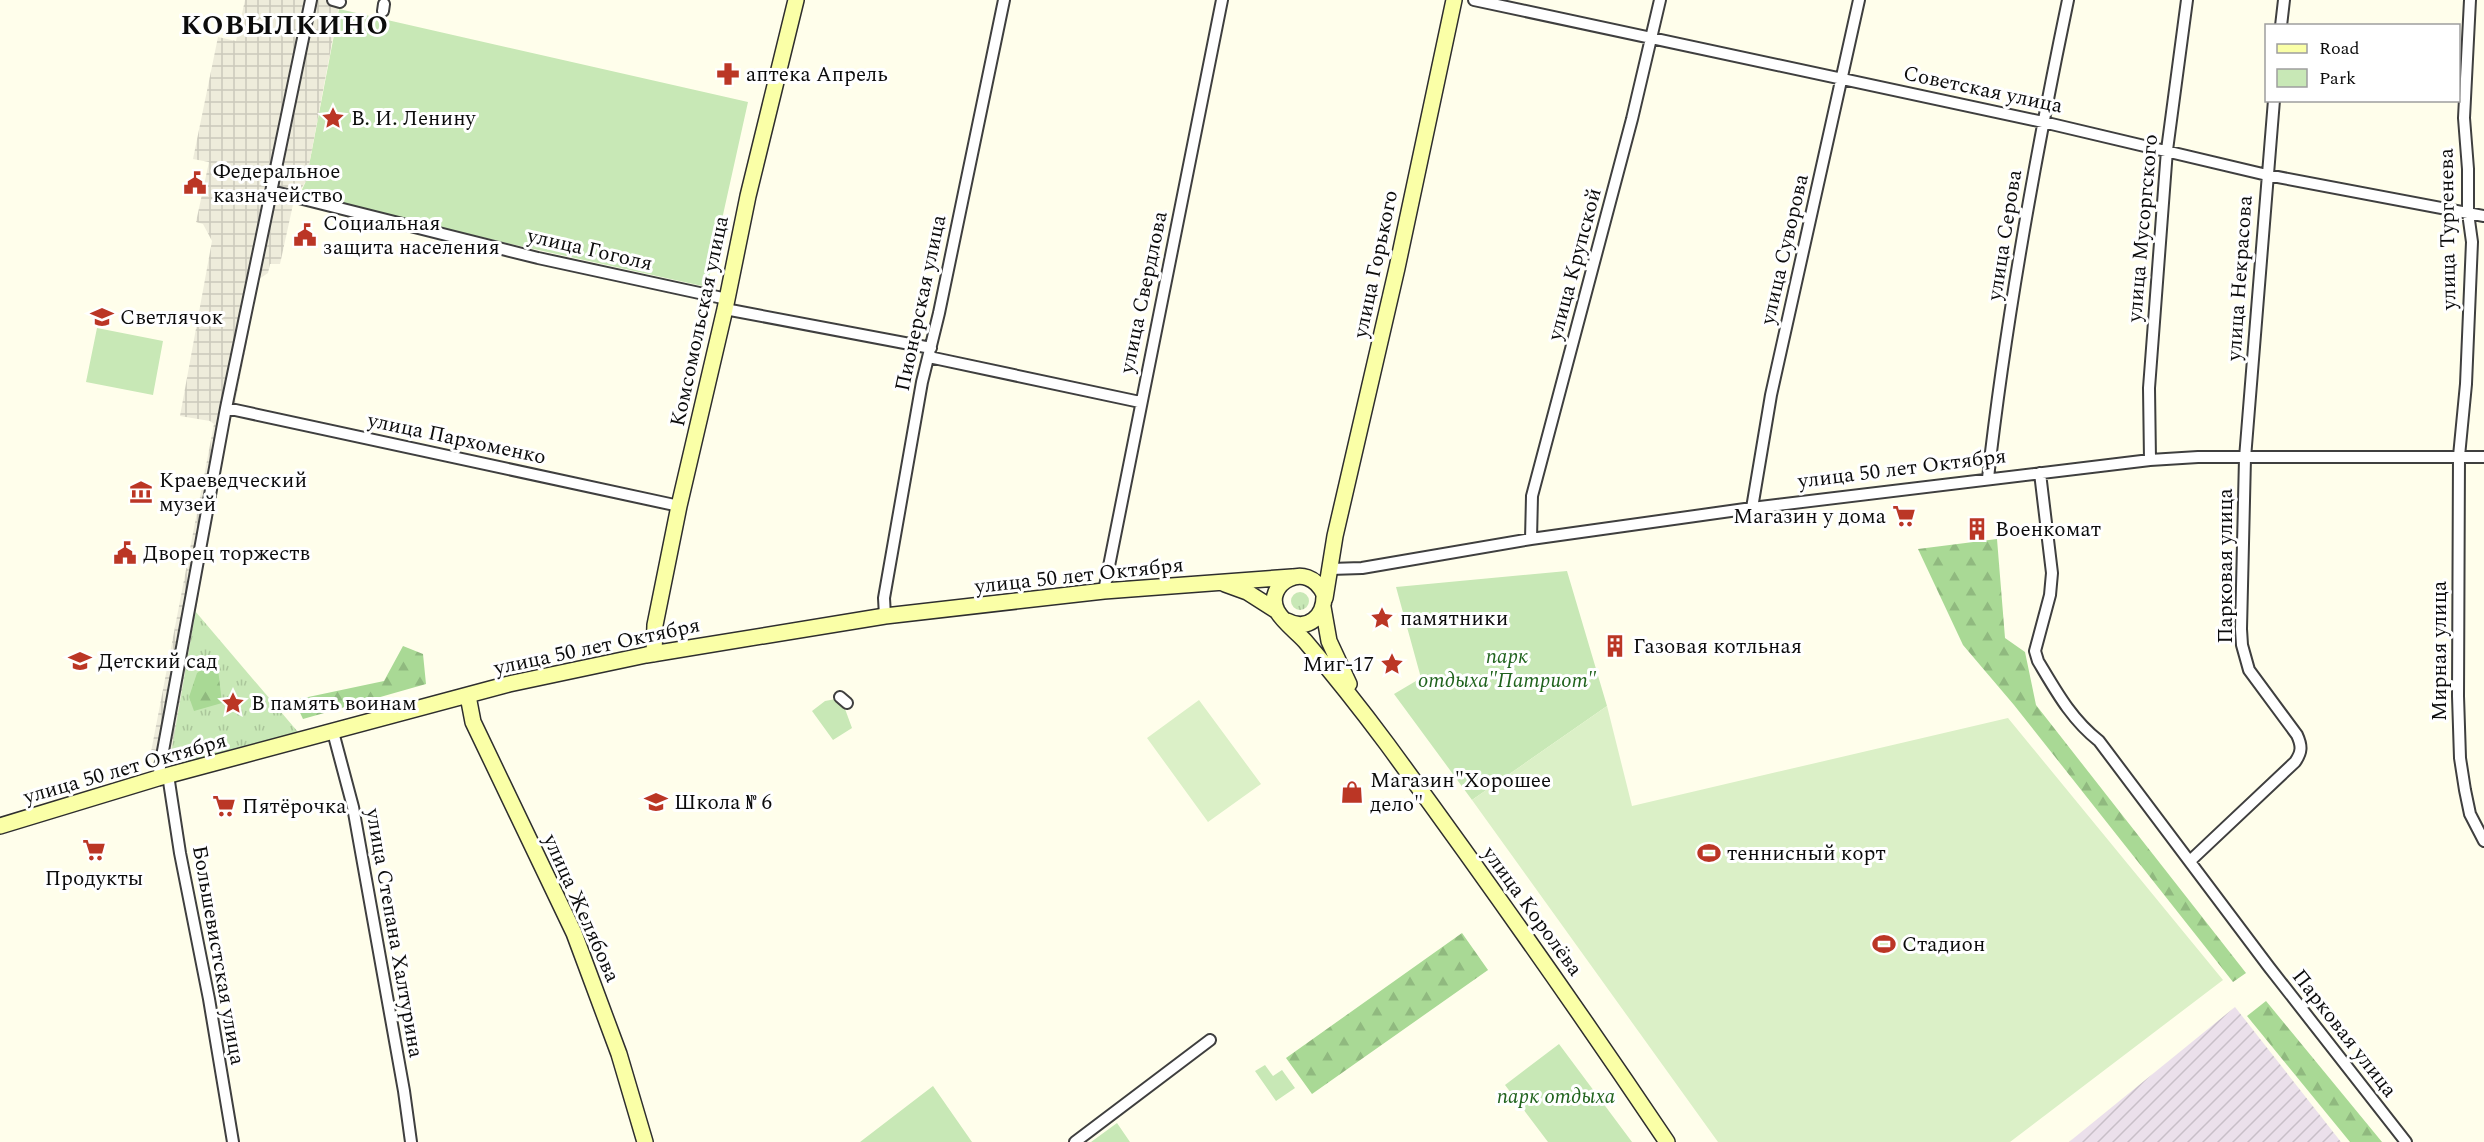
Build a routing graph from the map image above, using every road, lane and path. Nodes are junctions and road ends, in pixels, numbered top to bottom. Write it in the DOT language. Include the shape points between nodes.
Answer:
graph roads {
  1 [pos="311,0"];
  2 [pos="796,0"];
  3 [pos="1004,0"];
  4 [pos="1222,0"];
  5 [pos="1454,0"];
  6 [pos="1474,0"];
  7 [pos="1660,0"];
  8 [pos="1859,0"];
  9 [pos="2068,0"];
  10 [pos="2187,0"];
  11 [pos="2284,0"];
  12 [pos="2470,0"];
  13 [pos="2281,24"];
  14 [pos="1652,37"];
  15 [pos="1843,79"];
  16 [pos="2274,102"];
  17 [pos="2043,122"];
  18 [pos="2167,150"];
  19 [pos="2267,175"];
  20 [pos="271,191"];
  21 [pos="2468,213"];
  22 [pos="2484,216"];
  23 [pos="726,304"];
  24 [pos="930,353"];
  25 [pos="1140,402"];
  26 [pos="226,408"];
  27 [pos="2459,456"];
  28 [pos="2484,457"];
  29 [pos="2245,458"];
  30 [pos="2150,460"];
  31 [pos="2040,473"];
  32 [pos="1988,478"];
  33 [pos="679,506"];
  34 [pos="1752,508"];
  35 [pos="1335,536"];
  36 [pos="1531,539"];
  37 [pos="1330,569"];
  38 [pos="1296,576"];
  39 [pos="1217,582"];
  40 [pos="1104,591"];
  41 [pos="1324,604"];
  42 [pos="885,616"];
  43 [pos="1282,616"];
  44 [pos="654,654"];
  45 [pos="468,696"];
  46 [pos="1360,708"];
  47 [pos="333,732"];
  48 [pos="163,776"];
  49 [pos="0,826"];
  50 [pos="2484,841"];
  51 [pos="2190,861"];
  52 [pos="1210,1040"];
  53 [pos="233,1142"];
  54 [pos="411,1142"];
  55 [pos="645,1142"];
  56 [pos="1075,1142"];
  57 [pos="1667,1142"];
  58 [pos="2406,1142"];
  1 -- 20 [label="street, Большевистская улица"];
  2 -- 23 [label="main road, Комсомольская улица"];
  3 -- 24 [label="street, Пионерская улица"];
  4 -- 25 [label="street, улица Свердлова"];
  5 -- 35 [label="main road, улица Горького"];
  6 -- 14 [label="street, Советская улица"];
  7 -- 14 [label="street, улица Крупской"];
  8 -- 15 [label="street, улица Суворова"];
  9 -- 17 [label="street, улица Серова"];
  10 -- 18 [label="street, улица Мусоргского"];
  11 -- 13 [label="street"];
  12 -- 21 [label="street, улица Тургенева" via="2464,118"];
  14 -- 15 [label="street, Советская улица"];
  14 -- 36 [label="street, улица Крупской" via="1532,496"];
  15 -- 17 [label="street, Советская улица"];
  15 -- 34 [label="street, улица Суворова" via="1771,395"];
  16 -- 19 [label="street, улица Некрасова"];
  17 -- 18 [label="street, Советская улица"];
  17 -- 32 [label="street, улица Серова"];
  18 -- 19 [label="street, Советская улица"];
  18 -- 30 [label="street, улица Мусоргского" via="2149,388"];
  19 -- 21 [label="street, Советская улица"];
  19 -- 29 [label="street, улица Некрасова"];
  20 -- 23 [label="street, улица Гоголя"];
  20 -- 26 [label="street, Большевистская улица"];
  21 -- 22 [label="street, Советская улица"];
  21 -- 27 [label="street, улица Тургенева" via="2472,243"];
  23 -- 24 [label="street, улица Гоголя"];
  23 -- 33 [label="main road, Комсомольская улица"];
  24 -- 25 [label="street, улица Гоголя"];
  24 -- 42 [label="street, Пионерская улица" via="884,598"];
  25 -- 40 [label="street, улица Свердлова"];
  26 -- 33 [label="street, улица Пархоменко"];
  26 -- 48 [label="street, Большевистская улица"];
  27 -- 28 [label="street, улица 50 лет Октября"];
  27 -- 29 [label="street, улица 50 лет Октября"];
  27 -- 50 [label="street, Мирная улица" via="2460,758 2470,814"];
  29 -- 30 [label="street, улица 50 лет Октября"];
  29 -- 51 [label="street, Парковая улица" via="2242,645 2248,670 2302,744 2295,762"];
  30 -- 31 [label="street, улица 50 лет Октября"];
  31 -- 32 [label="street, улица 50 лет Октября"];
  31 -- 51 [label="street, Парковая улица" via="2052,573 2035,651 2038,661 2068,712 2099,741"];
  32 -- 34 [label="street, улица 50 лет Октября"];
  33 -- 44 [label="main road, Комсомольская улица" via="655,625"];
  34 -- 36 [label="street, улица 50 лет Октября"];
  35 -- 37 [label="main road, улица Горького"];
  35 -- 38 [label="main road, улица Горького" via="1321,565 1312,573"];
  36 -- 37 [label="street, улица 50 лет Октября" via="1362,568"];
  37 -- 41 [label="main road, улица Горького"];
  38 -- 39 [label="main road, улица 50 лет Октября"];
  38 -- 41 [label="main road" via="1317,583 1324,594"];
  38 -- 43 [label="main road" via="1277,591 1275,604"];
  39 -- 40 [label="main road, улица 50 лет Октября"];
  39 -- 43 [label="main road, улица 50 лет Октября" via="1240,589"];
  40 -- 42 [label="main road, улица 50 лет Октября"];
  41 -- 43 [label="main road" via="1310,623 1298,625"];
  41 -- 46 [label="main road, улица Королёва" via="1329,641"];
  42 -- 44 [label="main road, улица 50 лет Октября"];
  43 -- 46 [label="main road, улица Королёва"];
  44 -- 45 [label="main road, улица 50 лет Октября"];
  45 -- 47 [label="main road, улица 50 лет Октября"];
  45 -- 55 [label="main road, улица Желябова" via="473,722 574,933 619,1054"];
  46 -- 57 [label="main road, улица Королёва" via="1581,1014"];
  47 -- 48 [label="main road, улица 50 лет Октября"];
  47 -- 54 [label="street, улица Степана Халтурина" via="357,828"];
  48 -- 49 [label="main road, улица 50 лет Октября"];
  48 -- 53 [label="street, Большевистская улица" via="204,966"];
  51 -- 58 [label="street, Парковая улица"];
  52 -- 56 [label="street"];
}
